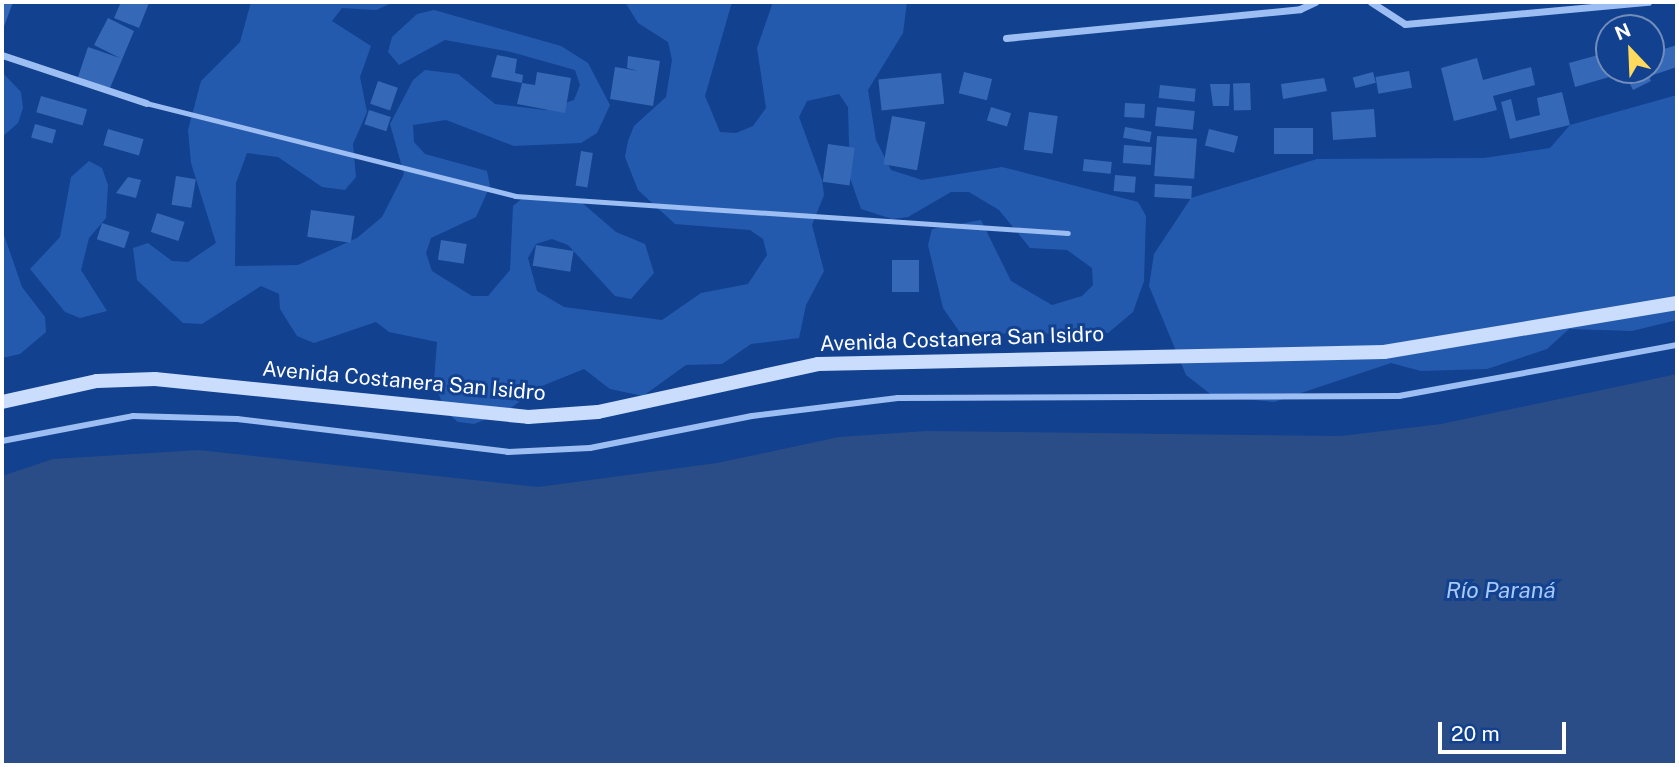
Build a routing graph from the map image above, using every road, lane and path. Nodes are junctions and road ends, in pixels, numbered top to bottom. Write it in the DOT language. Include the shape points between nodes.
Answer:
graph roads {
  1 [pos="1315,2"];
  2 [pos="1371,2"];
  3 [pos="1648,2"];
  4 [pos="1006,38"];
  5 [pos="2,55"];
  6 [pos="146,103"];
  7 [pos="1068,233"];
  8 [pos="1677,303"];
  9 [pos="1677,345"];
  10 [pos="2,402"];
  11 [pos="2,441"];
  1 -- 4 [label="street" via="1300,9"];
  2 -- 3 [label="street" via="1405,24"];
  5 -- 6 [label="street"];
  6 -- 7 [label="lane" via="515,196"];
  8 -- 10 [label="main road, Avenida Costanera San Isidro" via="1384,352 818,364 598,412 528,417 155,379 97,381"];
  9 -- 11 [label="street" via="1399,396 898,398 752,416 590,448 508,452 237,419 133,416"];
}
